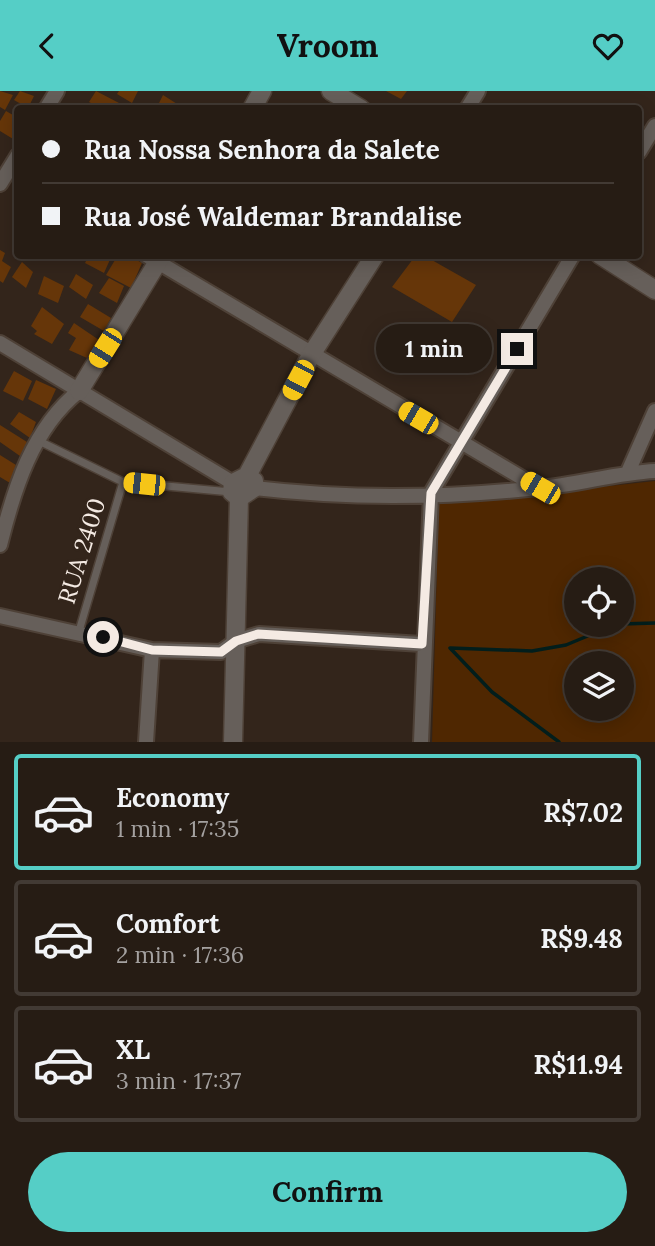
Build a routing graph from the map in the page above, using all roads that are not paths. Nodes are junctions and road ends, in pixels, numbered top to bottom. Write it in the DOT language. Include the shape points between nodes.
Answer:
graph roads {
  1 [pos="331,91"];
  2 [pos="354,105"];
  3 [pos="655,126"];
  4 [pos="642,147"];
  5 [pos="9,171"];
  6 [pos="0,184"];
  7 [pos="154,259"];
  8 [pos="157,259"];
  9 [pos="372,259"];
  10 [pos="571,259"];
  11 [pos="606,259"];
  12 [pos="655,290"];
  13 [pos="0,343"];
  14 [pos="311,355"];
  15 [pos="79,391"];
  16 [pos="655,411"];
  17 [pos="37,440"];
  18 [pos="461,443"];
  19 [pos="655,471"];
  20 [pos="628,472"];
  21 [pos="122,482"];
  22 [pos="241,487"];
  23 [pos="540,488"];
  24 [pos="431,493"];
  25 [pos="1,540"];
  26 [pos="0,616"];
  27 [pos="79,631"];
  28 [pos="236,641"];
  29 [pos="422,644"];
  30 [pos="152,650"];
  31 [pos="146,742"];
  32 [pos="233,742"];
  33 [pos="421,742"];
  1 -- 2 [label="street"];
  3 -- 4 [label="street"];
  5 -- 6 [label="street"];
  7 -- 15 [label="street"];
  8 -- 14 [label="street"];
  9 -- 14 [label="street"];
  10 -- 18 [label="street"];
  11 -- 12 [label="street"];
  13 -- 15 [label="street"];
  14 -- 18 [label="street"];
  14 -- 22 [label="street"];
  15 -- 17 [label="street"];
  15 -- 22 [label="street"];
  16 -- 20 [label="street"];
  17 -- 21 [label="lane"];
  17 -- 25 [label="street"];
  18 -- 23 [label="street"];
  18 -- 24 [label="street"];
  19 -- 20 [label="street"];
  20 -- 23 [label="street"];
  21 -- 22 [label="lane"];
  21 -- 27 [label="lane, RUA 2400"];
  22 -- 24 [label="street" via="320,496"];
  22 -- 28 [label="street"];
  23 -- 24 [label="street"];
  24 -- 29 [label="street"];
  26 -- 27 [label="street"];
  27 -- 30 [label="street"];
  28 -- 29 [label="street" via="258,634 284,634"];
  28 -- 30 [label="street" via="221,652"];
  28 -- 32 [label="street"];
  29 -- 33 [label="street"];
  30 -- 31 [label="street"];
}
